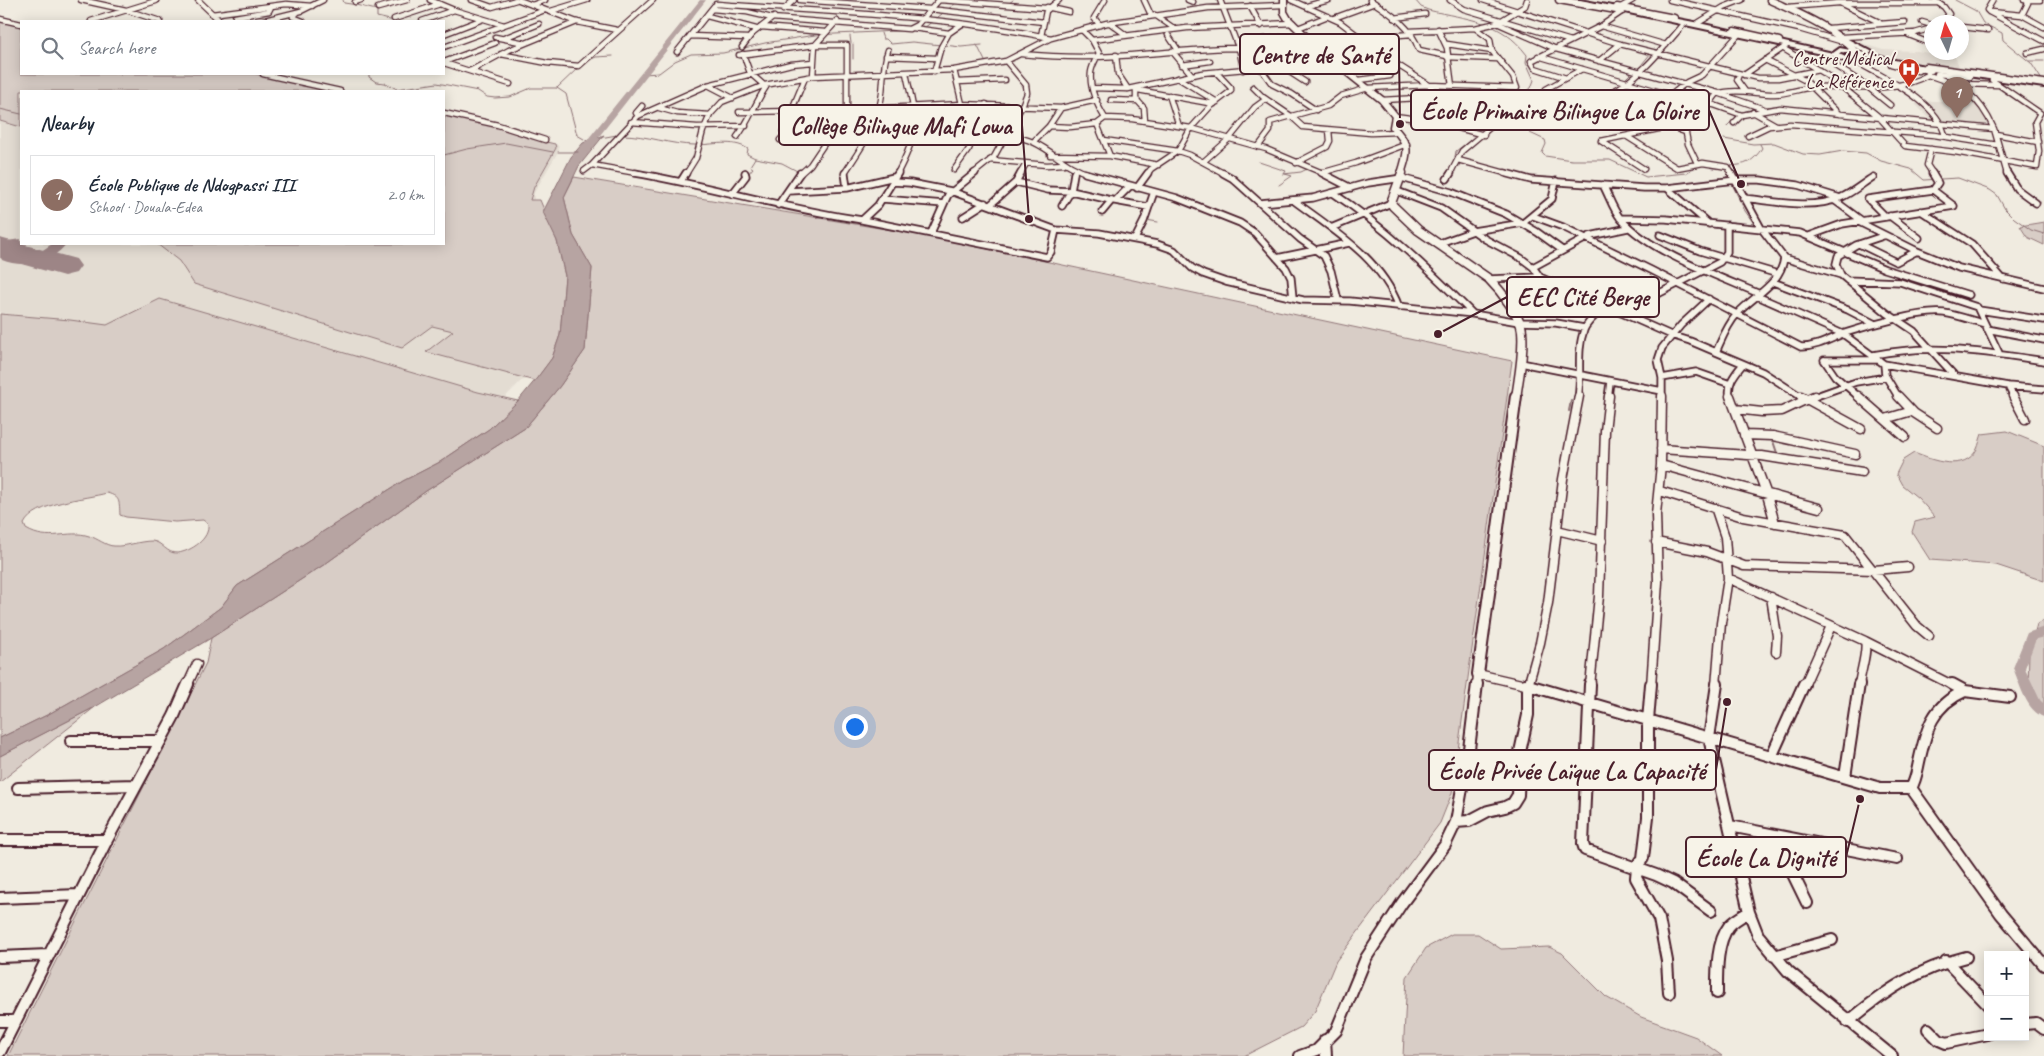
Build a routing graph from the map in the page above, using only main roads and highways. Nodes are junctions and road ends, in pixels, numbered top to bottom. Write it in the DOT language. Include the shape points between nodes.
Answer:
graph roads {
  1 [pos="1559,0"];
  2 [pos="1570,0"];
  3 [pos="1579,0"];
  4 [pos="1770,0"];
  5 [pos="1589,1"];
  6 [pos="1283,3"];
  7 [pos="1622,9"];
  8 [pos="1740,35"];
  9 [pos="1842,39"];
  10 [pos="1784,44"];
  11 [pos="1840,52"];
  12 [pos="1857,57"];
  13 [pos="1910,65"];
  14 [pos="2044,85"];
  15 [pos="1478,674"];
  1 -- 7 [label="main road"];
  2 -- 8 [label="highway"];
  3 -- 5 [label="main road"];
  4 -- 9 [label="main road" via="1829,28"];
  5 -- 7 [label="main road"];
  6 -- 15 [label="main road" via="1284,12 1295,26 1382,100 1395,116 1393,127 1407,144 1402,178 1392,203 1409,223 1489,278 1499,289 1522,330 1521,363"];
  7 -- 8 [label="main road"];
  7 -- 10 [label="main road"];
  8 -- 10 [label="highway"];
  9 -- 10 [label="highway" via="1823,46"];
  9 -- 11 [label="main road"];
  9 -- 12 [label="main road"];
  9 -- 13 [label="highway"];
  10 -- 11 [label="highway"];
  11 -- 12 [label="highway"];
  12 -- 13 [label="highway"];
  12 -- 13 [label="highway"];
  13 -- 14 [label="main road"];
  13 -- 14 [label="highway"];
  13 -- 14 [label="main road" via="1970,77"];
}
